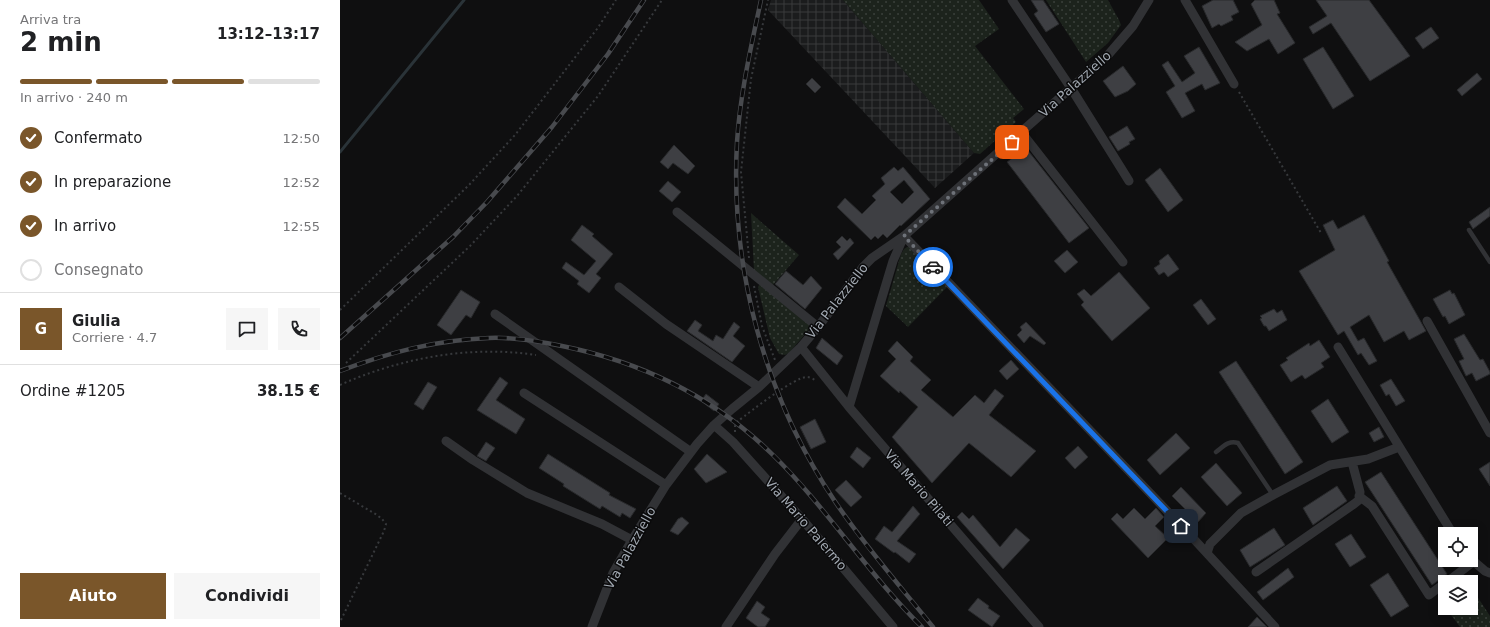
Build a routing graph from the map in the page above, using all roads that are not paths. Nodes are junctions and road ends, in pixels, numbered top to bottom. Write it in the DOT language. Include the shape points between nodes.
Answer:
graph roads {
  1 [pos="1012,0"];
  2 [pos="1149,0"];
  3 [pos="1184,0"];
  4 [pos="1234,84"];
  5 [pos="1071,88"];
  6 [pos="1022,133"];
  7 [pos="1129,181"];
  8 [pos="677,212"];
  9 [pos="1468,230"];
  10 [pos="904,236"];
  11 [pos="1123,262"];
  12 [pos="1490,262"];
  13 [pos="619,287"];
  14 [pos="495,314"];
  15 [pos="1427,321"];
  16 [pos="818,327"];
  17 [pos="801,347"];
  18 [pos="1338,347"];
  19 [pos="759,387"];
  20 [pos="524,392"];
  21 [pos="849,407"];
  22 [pos="714,425"];
  23 [pos="1490,433"];
  24 [pos="446,441"];
  25 [pos="1399,447"];
  26 [pos="691,452"];
  27 [pos="1216,452"];
  28 [pos="1352,462"];
  29 [pos="666,485"];
  30 [pos="1273,495"];
  31 [pos="1359,496"];
  32 [pos="802,519"];
  33 [pos="1449,527"];
  34 [pos="632,540"];
  35 [pos="1206,553"];
  36 [pos="1478,564"];
  37 [pos="1464,567"];
  38 [pos="1256,572"];
  39 [pos="1490,573"];
  40 [pos="1455,575"];
  41 [pos="1438,589"];
  42 [pos="592,627"];
  43 [pos="726,627"];
  44 [pos="893,627"];
  45 [pos="1039,627"];
  46 [pos="1275,627"];
  1 -- 5 [label="street"];
  2 -- 5 [label="street, Via Palazziello" via="1133,26 1113,50"];
  3 -- 4 [label="street"];
  5 -- 6 [label="street, Via Palazziello"];
  5 -- 7 [label="street"];
  6 -- 10 [label="street, Via Palazziello"];
  6 -- 11 [label="street"];
  8 -- 16 [label="street"];
  9 -- 12 [label="lane"];
  10 -- 16 [label="street, Via Palazziello" via="863,267"];
  10 -- 21 [label="street" via="893,260"];
  10 -- 35 [label="street"];
  13 -- 19 [label="street" via="666,324"];
  14 -- 26 [label="street"];
  15 -- 23 [label="street"];
  16 -- 17 [label="street, Via Palazziello"];
  17 -- 19 [label="street, Via Palazziello"];
  17 -- 21 [label="street, Via Mario Pilati"];
  18 -- 25 [label="street"];
  19 -- 22 [label="street, Via Palazziello"];
  20 -- 29 [label="street"];
  21 -- 45 [label="street, Via Mario Pilati"];
  22 -- 26 [label="street, Via Palazziello"];
  22 -- 32 [label="street, Via Mario Palermo" via="733,442"];
  24 -- 34 [label="street" via="528,493 602,524"];
  25 -- 28 [label="street" via="1368,459"];
  25 -- 33 [label="street"];
  26 -- 29 [label="street, Via Palazziello"];
  27 -- 30 [label="lane" via="1228,443 1238,443"];
  28 -- 30 [label="street" via="1330,465"];
  28 -- 31 [label="street"];
  29 -- 34 [label="street, Via Palazziello"];
  30 -- 35 [label="street" via="1241,513 1210,544"];
  31 -- 38 [label="street" via="1359,500 1354,504"];
  31 -- 41 [label="street" via="1372,506 1430,595"];
  32 -- 43 [label="street"];
  32 -- 44 [label="street, Via Mario Palermo"];
  34 -- 42 [label="street, Via Palazziello" via="613,573"];
  35 -- 46 [label="street"];
  36 -- 39 [label="street"];
  37 -- 40 [label="street"];
}
